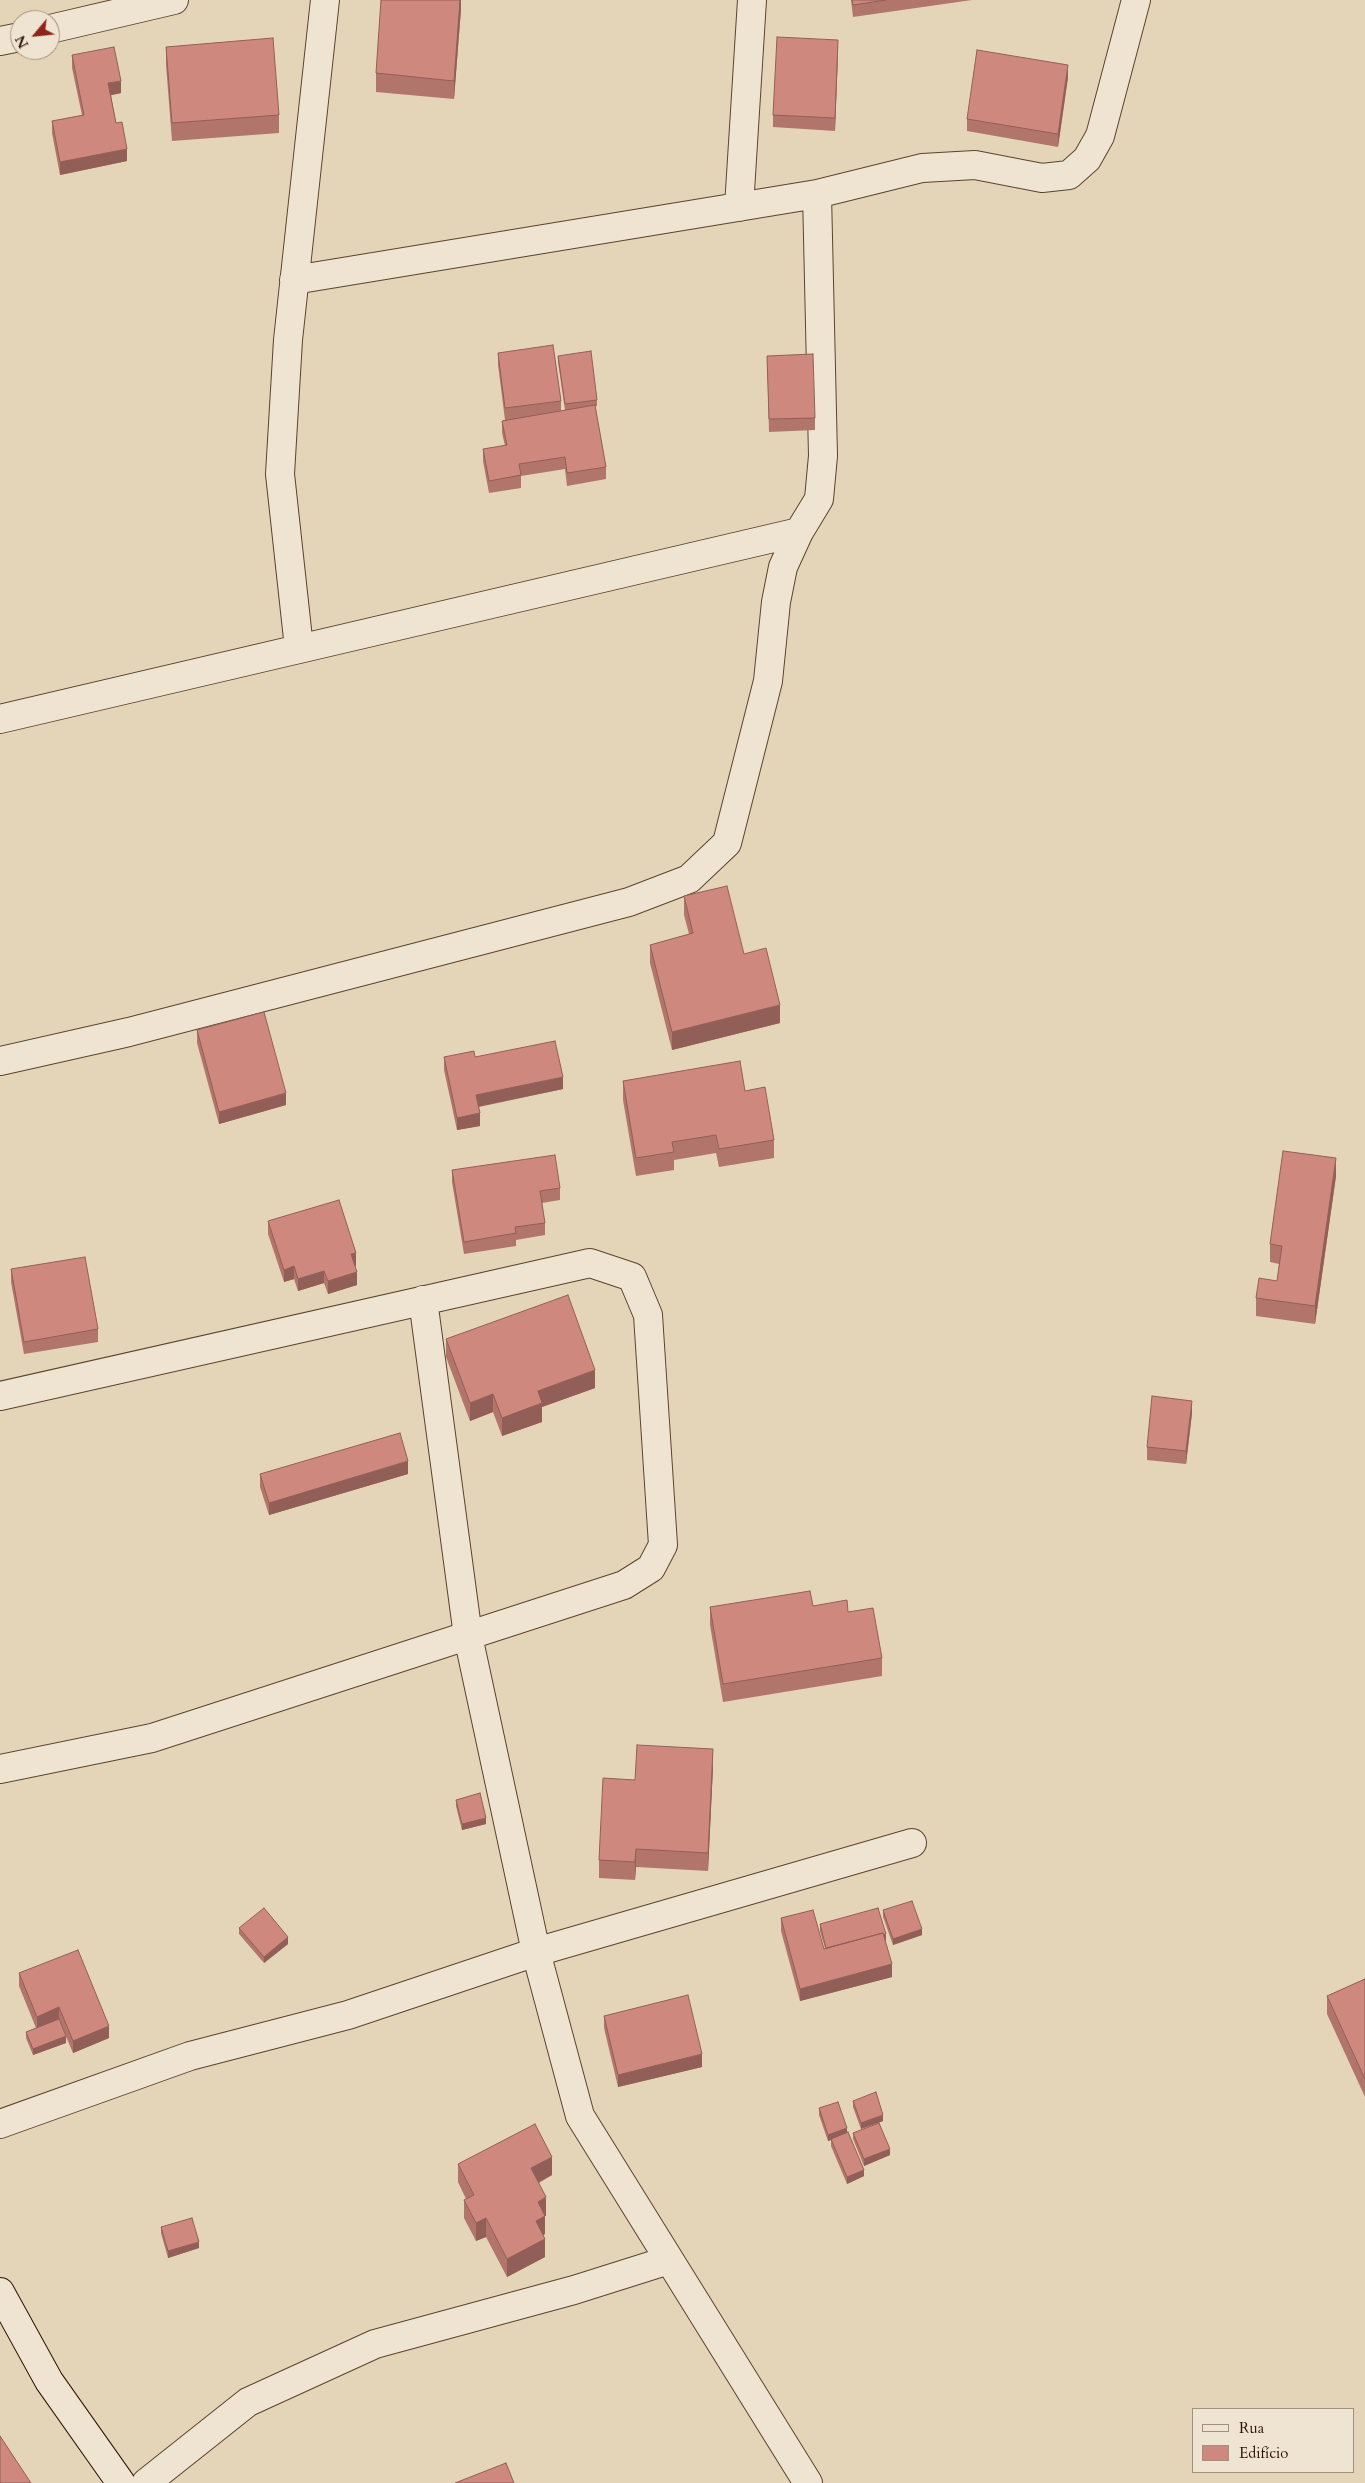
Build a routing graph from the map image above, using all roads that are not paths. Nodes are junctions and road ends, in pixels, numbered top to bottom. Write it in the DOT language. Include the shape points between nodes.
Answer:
graph roads {
  1 [pos="174,0"];
  2 [pos="325,0"];
  3 [pos="752,0"];
  4 [pos="1136,0"];
  5 [pos="60,28"];
  6 [pos="817,194"];
  7 [pos="739,207"];
  8 [pos="294,280"];
  9 [pos="799,532"];
  10 [pos="299,648"];
  11 [pos="0,719"];
  12 [pos="0,1061"];
  13 [pos="423,1300"];
  14 [pos="0,1396"];
  15 [pos="468,1636"];
  16 [pos="0,1769"];
  17 [pos="912,1843"];
  18 [pos="536,1952"];
  19 [pos="0,2124"];
  20 [pos="669,2260"];
  21 [pos="0,2292"];
  22 [pos="121,2483"];
  23 [pos="146,2483"];
  24 [pos="808,2483"];
  1 -- 5 [label="street"];
  2 -- 8 [label="street"];
  3 -- 7 [label="street"];
  4 -- 6 [label="street" via="1100,136 1087,160 1069,175 1042,178 975,165 922,168"];
  6 -- 7 [label="street"];
  6 -- 9 [label="street" via="823,456 819,499"];
  7 -- 8 [label="street"];
  8 -- 10 [label="street" via="280,474"];
  9 -- 10 [label="street"];
  9 -- 12 [label="street" via="783,567 768,681 727,843 689,879 629,902 129,1032"];
  10 -- 11 [label="street"];
  13 -- 14 [label="street"];
  13 -- 15 [label="street"];
  13 -- 15 [label="street" via="590,1263 632,1277 648,1315 663,1545 651,1568 624,1585"];
  15 -- 16 [label="street" via="152,1738"];
  15 -- 18 [label="street"];
  17 -- 18 [label="street"];
  18 -- 19 [label="street" via="348,2015 190,2056"];
  18 -- 20 [label="street" via="580,2116"];
  20 -- 23 [label="street" via="574,2290 375,2344 248,2402"];
  20 -- 24 [label="street"];
  21 -- 22 [label="street" via="48,2381"];
}
